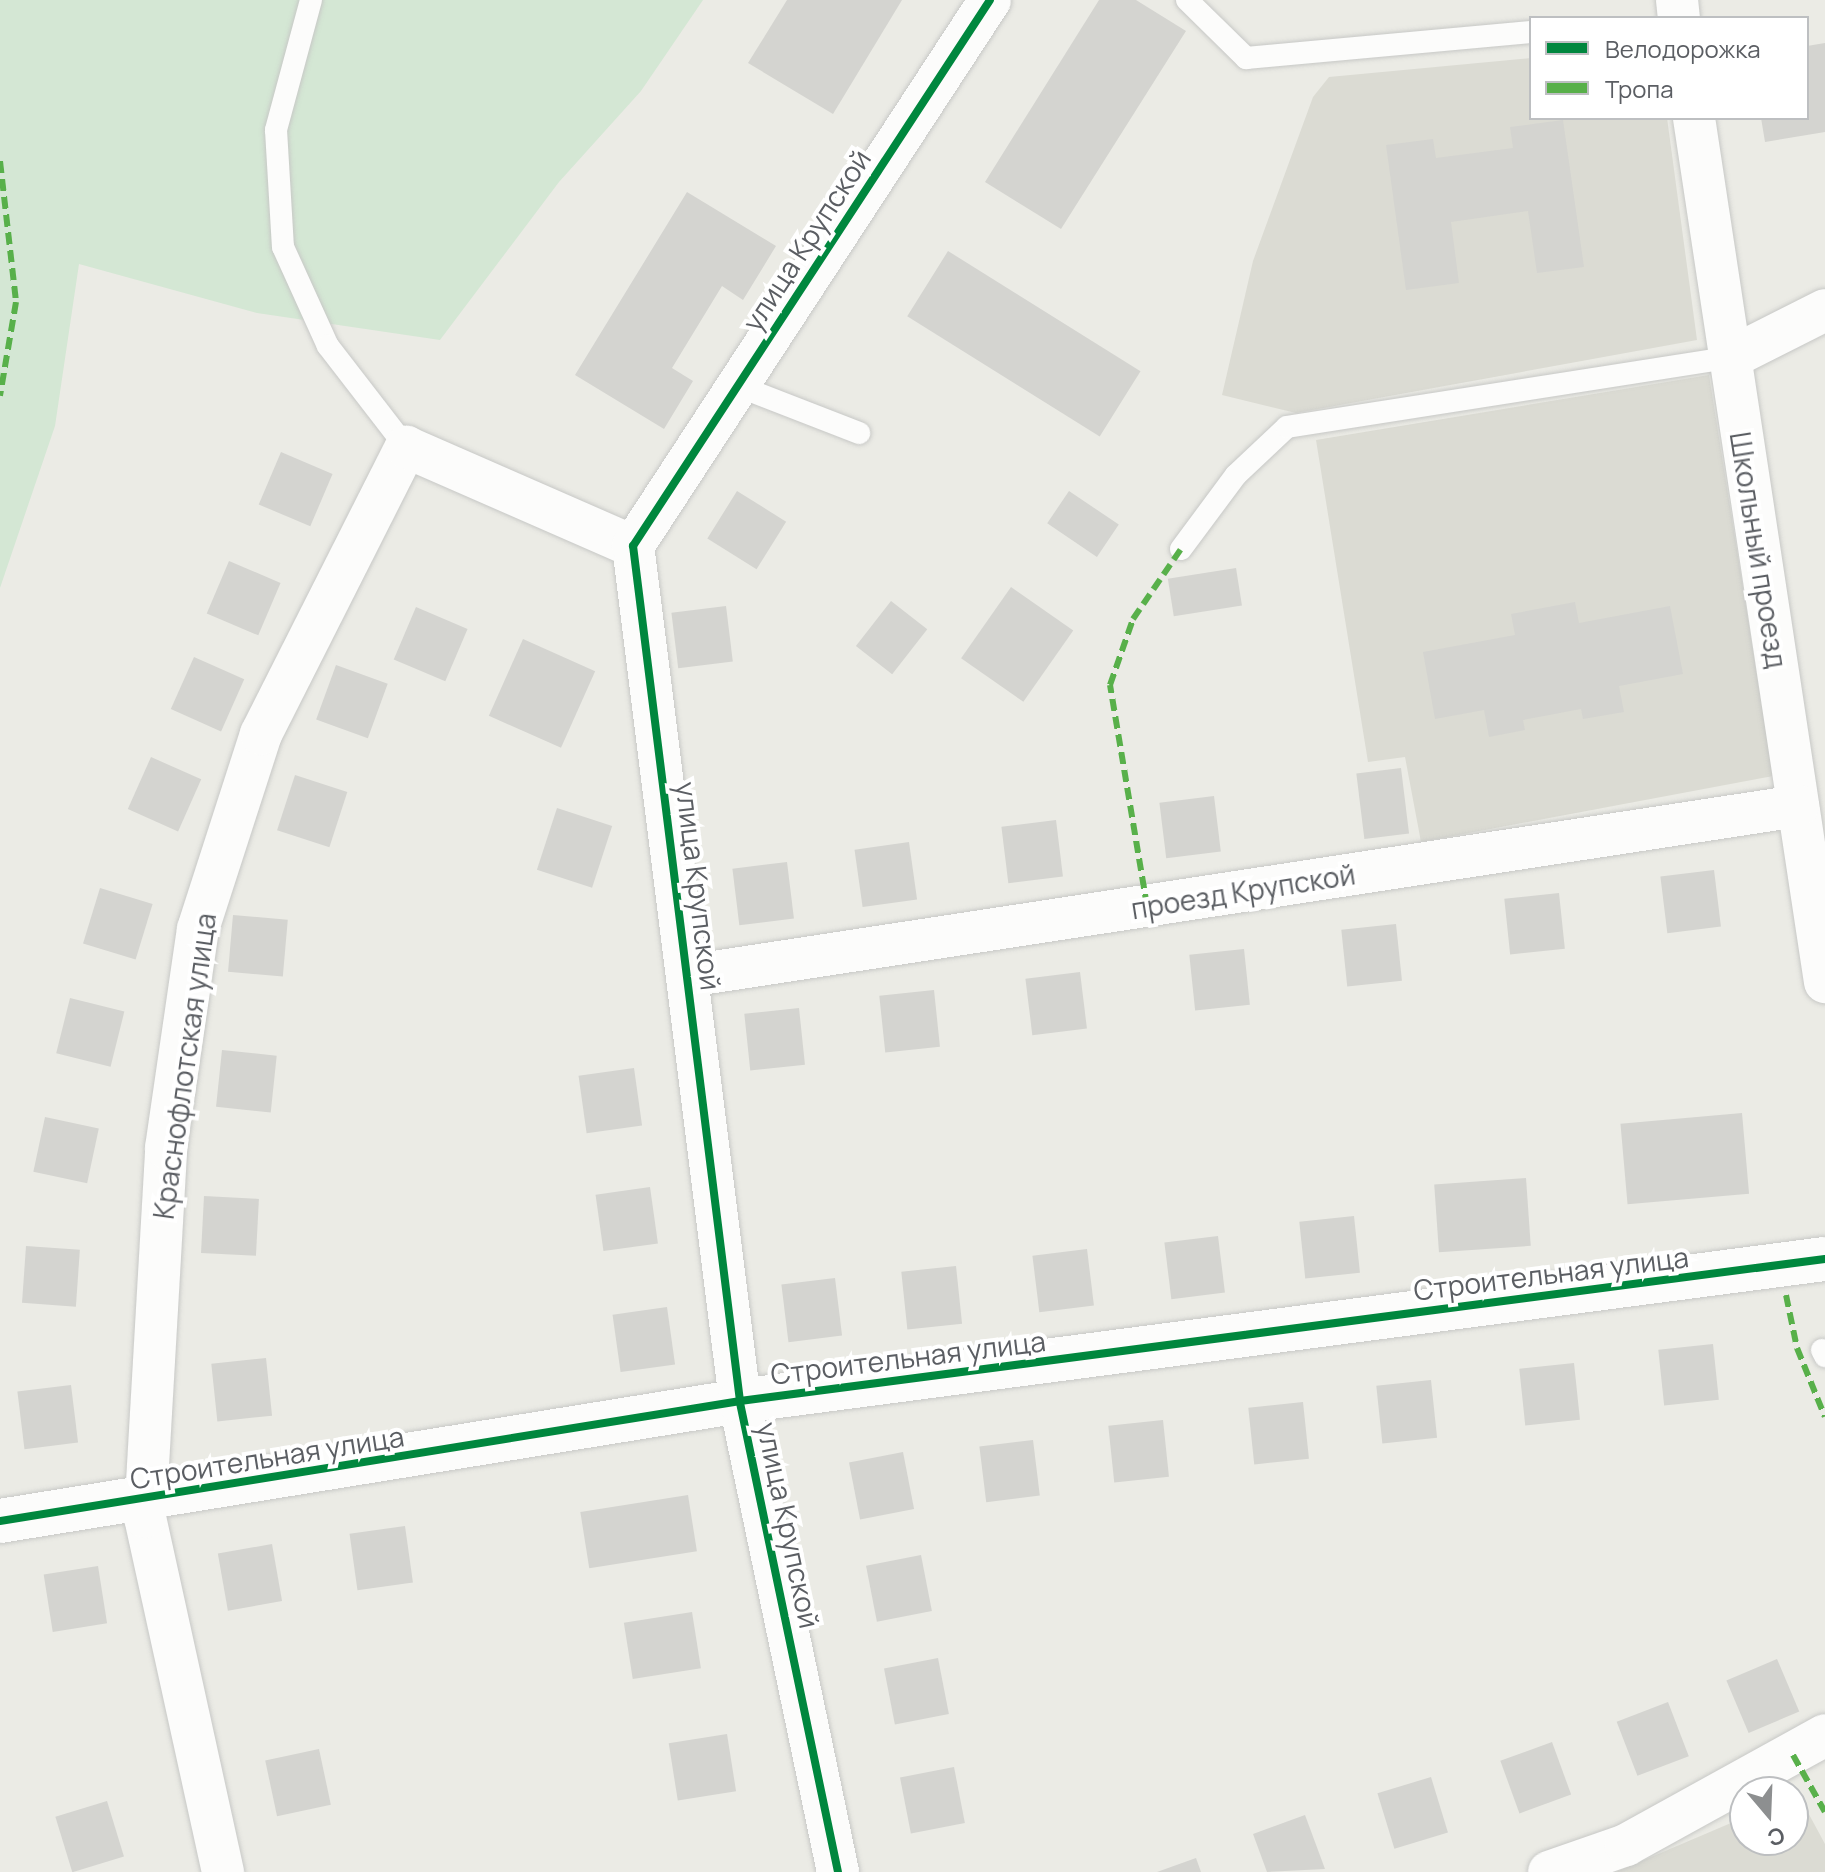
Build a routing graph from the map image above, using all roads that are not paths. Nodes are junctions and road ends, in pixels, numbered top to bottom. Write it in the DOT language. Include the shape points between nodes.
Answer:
graph roads {
  1 [pos="311,0"];
  2 [pos="990,0"];
  3 [pos="1187,0"];
  4 [pos="1529,32"];
  5 [pos="1694,120"];
  6 [pos="1825,310"];
  7 [pos="1730,358"];
  8 [pos="738,386"];
  9 [pos="859,433"];
  10 [pos="406,447"];
  11 [pos="633,546"];
  12 [pos="1181,549"];
  13 [pos="1798,806"];
  14 [pos="688,976"];
  15 [pos="1825,982"];
  16 [pos="1825,1259"];
  17 [pos="740,1401"];
  18 [pos="145,1500"];
  19 [pos="0,1521"];
  20 [pos="1825,1735"];
  21 [pos="223,1872"];
  22 [pos="838,1872"];
  23 [pos="1549,1872"];
  1 -- 10 [label="lane" via="276,130 283,247 328,346"];
  2 -- 8 [label="street, улица Крупской"];
  3 -- 4 [label="lane" via="1246,58"];
  5 -- 7 [label="street, Школьный проезд"];
  6 -- 7 [label="street"];
  7 -- 12 [label="lane" via="1287,427 1236,475"];
  7 -- 13 [label="street, Школьный проезд"];
  8 -- 9 [label="lane"];
  8 -- 11 [label="street, улица Крупской"];
  10 -- 11 [label="street"];
  10 -- 18 [label="street, Краснофлотская улица" via="261,734 198,929 166,1148"];
  11 -- 14 [label="street, улица Крупской"];
  13 -- 14 [label="street, проезд Крупской"];
  13 -- 15 [label="street, Школьный проезд"];
  14 -- 17 [label="street, улица Крупской"];
  16 -- 17 [label="street, Строительная улица"];
  17 -- 18 [label="street, Строительная улица"];
  17 -- 22 [label="street, улица Крупской"];
  18 -- 19 [label="street, Строительная улица"];
  18 -- 21 [label="street, Краснофлотская улица"];
  20 -- 23 [label="street" via="1626,1845"];
}
